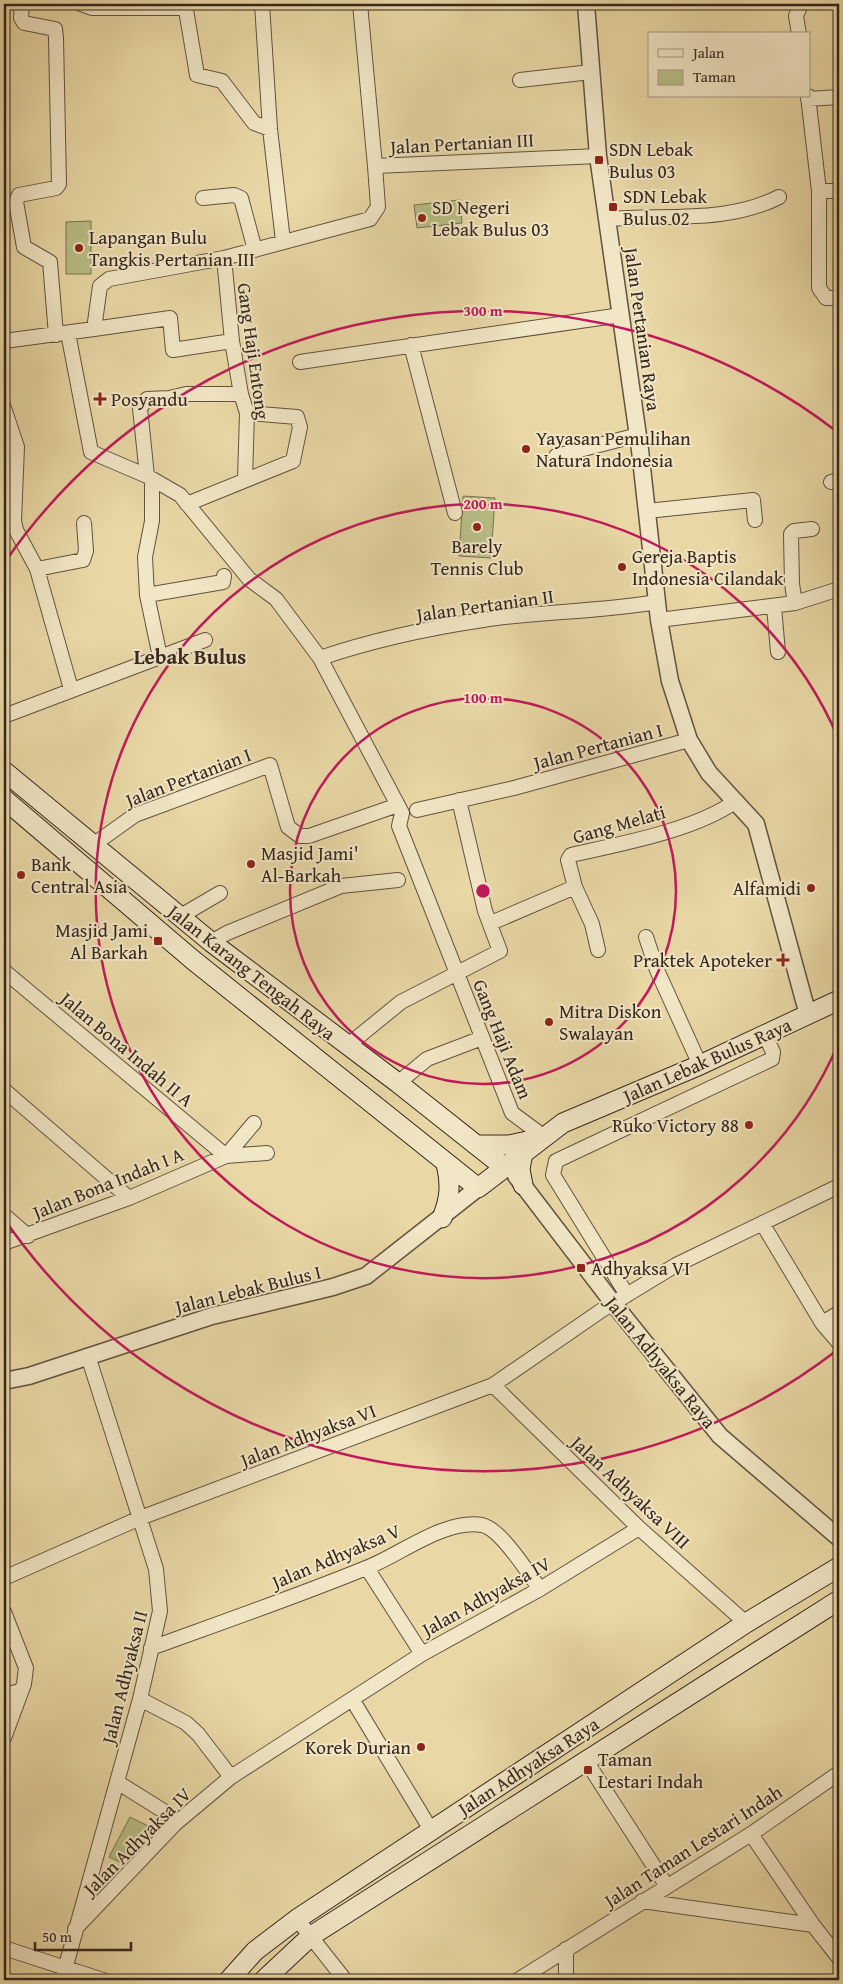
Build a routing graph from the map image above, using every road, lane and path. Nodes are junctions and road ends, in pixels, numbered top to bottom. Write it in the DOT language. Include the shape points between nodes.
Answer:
graph roads {
  1 [pos="22,4"];
  2 [pos="81,4"];
  3 [pos="262,4"];
  4 [pos="360,4"];
  5 [pos="586,4"];
  6 [pos="801,4"];
  7 [pos="135,6"];
  8 [pos="186,6"];
  9 [pos="799,32"];
  10 [pos="591,72"];
  11 [pos="520,80"];
  12 [pos="810,97"];
  13 [pos="839,97"];
  14 [pos="808,98"];
  15 [pos="270,129"];
  16 [pos="598,156"];
  17 [pos="376,166"];
  18 [pos="820,191"];
  19 [pos="839,191"];
  20 [pos="779,197"];
  21 [pos="203,198"];
  22 [pos="10,202"];
  23 [pos="607,219"];
  24 [pos="283,241"];
  25 [pos="255,250"];
  26 [pos="224,258"];
  27 [pos="839,298"];
  28 [pos="621,315"];
  29 [pos="94,329"];
  30 [pos="62,334"];
  31 [pos="4,341"];
  32 [pos="232,342"];
  33 [pos="412,345"];
  34 [pos="300,362"];
  35 [pos="241,394"];
  36 [pos="4,408"];
  37 [pos="247,413"];
  38 [pos="638,441"];
  39 [pos="556,456"];
  40 [pos="150,478"];
  41 [pos="245,480"];
  42 [pos="187,504"];
  43 [pos="647,511"];
  44 [pos="455,513"];
  45 [pos="755,520"];
  46 [pos="84,524"];
  47 [pos="812,529"];
  48 [pos="37,569"];
  49 [pos="224,576"];
  50 [pos="839,589"];
  51 [pos="147,595"];
  52 [pos="657,602"];
  53 [pos="795,604"];
  54 [pos="774,607"];
  55 [pos="659,620"];
  56 [pos="205,640"];
  57 [pos="778,652"];
  58 [pos="160,657"];
  59 [pos="320,658"];
  60 [pos="71,689"];
  61 [pos="4,716"];
  62 [pos="688,740"];
  63 [pos="4,771"];
  64 [pos="4,799"];
  65 [pos="459,800"];
  66 [pos="736,801"];
  67 [pos="398,806"];
  68 [pos="417,810"];
  69 [pos="93,845"];
  70 [pos="398,880"];
  71 [pos="575,887"];
  72 [pos="220,893"];
  73 [pos="179,916"];
  74 [pos="491,923"];
  75 [pos="646,937"];
  76 [pos="211,942"];
  77 [pos="598,950"];
  78 [pos="4,971"];
  79 [pos="456,972"];
  80 [pos="839,1000"];
  81 [pos="808,1014"];
  82 [pos="765,1035"];
  83 [pos="482,1038"];
  84 [pos="347,1046"];
  85 [pos="700,1065"];
  86 [pos="398,1083"];
  87 [pos="4,1090"];
  88 [pos="254,1123"];
  89 [pos="242,1137"];
  90 [pos="541,1137"];
  91 [pos="476,1145"];
  92 [pos="523,1153"];
  93 [pos="226,1156"];
  94 [pos="446,1164"];
  95 [pos="504,1168"];
  96 [pos="523,1185"];
  97 [pos="839,1186"];
  98 [pos="478,1188"];
  99 [pos="129,1198"];
  100 [pos="4,1215"];
  101 [pos="442,1218"];
  102 [pos="762,1223"];
  103 [pos="28,1236"];
  104 [pos="4,1243"];
  105 [pos="627,1294"];
  106 [pos="613,1303"];
  107 [pos="839,1313"];
  108 [pos="822,1322"];
  109 [pos="839,1343"];
  110 [pos="88,1356"];
  111 [pos="4,1381"];
  112 [pos="493,1385"];
  113 [pos="140,1518"];
  114 [pos="639,1528"];
  115 [pos="839,1538"];
  116 [pos="839,1566"];
  117 [pos="368,1568"];
  118 [pos="4,1578"];
  119 [pos="540,1589"];
  120 [pos="839,1600"];
  121 [pos="4,1612"];
  122 [pos="746,1623"];
  123 [pos="151,1648"];
  124 [pos="422,1654"];
  125 [pos="20,1691"];
  126 [pos="4,1695"];
  127 [pos="140,1699"];
  128 [pos="352,1699"];
  129 [pos="4,1738"];
  130 [pos="585,1759"];
  131 [pos="839,1773"];
  132 [pos="231,1777"];
  133 [pos="117,1782"];
  134 [pos="176,1823"];
  135 [pos="431,1830"];
  136 [pos="750,1834"];
  137 [pos="666,1885"];
  138 [pos="642,1901"];
  139 [pos="297,1920"];
  140 [pos="813,1925"];
  141 [pos="75,1929"];
  142 [pos="310,1936"];
  143 [pos="4,1948"];
  144 [pos="566,1949"];
  145 [pos="839,1958"];
  146 [pos="64,1974"];
  147 [pos="104,1980"];
  148 [pos="229,1980"];
  149 [pos="264,1980"];
  150 [pos="345,1980"];
  151 [pos="518,1980"];
  152 [pos="566,1980"];
  1 -- 22 [label="street" via="24,23 56,31 60,179 56,188 19,195"];
  2 -- 7 [label="street" via="92,8"];
  3 -- 15 [label="street"];
  4 -- 17 [label="street"];
  5 -- 10 [label="street, Jalan Pertanian Raya"];
  6 -- 9 [label="street" via="796,16"];
  7 -- 8 [label="street"];
  8 -- 15 [label="street" via="197,76 222,81 254,123"];
  10 -- 11 [label="street"];
  10 -- 16 [label="street, Jalan Pertanian Raya"];
  12 -- 13 [label="street"];
  14 -- 18 [label="street"];
  15 -- 24 [label="street"];
  16 -- 17 [label="street, Jalan Pertanian III"];
  16 -- 23 [label="street, Jalan Pertanian Raya"];
  17 -- 24 [label="street, Jalan Pertanian III" via="378,207 370,219"];
  18 -- 19 [label="street"];
  18 -- 27 [label="street" via="820,288 826,298"];
  20 -- 23 [label="street" via="759,207 733,213"];
  21 -- 25 [label="street" via="241,198"];
  22 -- 30 [label="street" via="24,247 50,262"];
  23 -- 28 [label="street, Jalan Pertanian Raya"];
  24 -- 25 [label="street, Jalan Pertanian III"];
  25 -- 26 [label="street, Jalan Pertanian III"];
  26 -- 29 [label="street, Jalan Pertanian III" via="109,279 100,286"];
  26 -- 32 [label="street, Gang Haji Entong"];
  28 -- 33 [label="street"];
  28 -- 38 [label="street, Jalan Pertanian Raya"];
  29 -- 30 [label="street"];
  29 -- 32 [label="street" via="170,318 173,350"];
  30 -- 31 [label="street"];
  30 -- 40 [label="street" via="91,452"];
  32 -- 35 [label="street, Gang Haji Entong"];
  33 -- 34 [label="street"];
  33 -- 44 [label="street"];
  35 -- 37 [label="street, Gang Haji Entong"];
  35 -- 40 [label="street" via="186,394 147,399 140,408"];
  36 -- 48 [label="street" via="18,447 14,521"];
  37 -- 41 [label="street, Gang Haji Entong"];
  37 -- 41 [label="street" via="297,417 300,427 293,461"];
  38 -- 39 [label="street"];
  38 -- 43 [label="street, Jalan Pertanian Raya"];
  40 -- 42 [label="street" via="180,496"];
  40 -- 51 [label="street" via="152,521 145,557"];
  41 -- 42 [label="street"];
  42 -- 59 [label="street" via="249,579 276,599"];
  43 -- 45 [label="street" via="753,500"];
  43 -- 52 [label="street, Jalan Pertanian Raya"];
  46 -- 48 [label="street" via="86,551 83,560"];
  47 -- 53 [label="street" via="794,530 791,534"];
  48 -- 60 [label="street"];
  49 -- 51 [label="street" via="223,582"];
  50 -- 53 [label="street"];
  51 -- 58 [label="street"];
  52 -- 55 [label="street, Jalan Pertanian Raya"];
  52 -- 59 [label="street, Jalan Pertanian II" via="484,620 400,636"];
  53 -- 54 [label="street"];
  54 -- 55 [label="street"];
  54 -- 57 [label="street"];
  55 -- 62 [label="street, Jalan Pertanian Raya" via="670,681"];
  56 -- 58 [label="street"];
  58 -- 60 [label="street"];
  59 -- 67 [label="street"];
  60 -- 61 [label="street"];
  62 -- 65 [label="street, Jalan Pertanian I"];
  62 -- 66 [label="street, Jalan Pertanian Raya" via="708,773"];
  63 -- 69 [label="main road, Jalan Karang Tengah Raya"];
  64 -- 94 [label="main road, Jalan Karang Tengah Raya" via="186,954"];
  65 -- 68 [label="street, Jalan Pertanian I"];
  65 -- 74 [label="street" via="485,911"];
  66 -- 71 [label="street, Gang Melati" via="720,812 643,838 571,855 568,860"];
  66 -- 81 [label="street, Jalan Pertanian Raya" via="756,824"];
  67 -- 69 [label="street, Jalan Pertanian I" via="309,836 300,836 288,827 270,765 135,816"];
  67 -- 79 [label="street, Gang Haji Adam" via="402,813 399,826"];
  69 -- 73 [label="main road, Jalan Karang Tengah Raya"];
  70 -- 76 [label="street" via="342,886"];
  71 -- 74 [label="street"];
  71 -- 77 [label="street" via="592,924"];
  72 -- 73 [label="street"];
  73 -- 76 [label="main road, Jalan Karang Tengah Raya"];
  74 -- 79 [label="street" via="500,951"];
  75 -- 85 [label="street" via="657,970"];
  76 -- 84 [label="main road, Jalan Karang Tengah Raya"];
  78 -- 93 [label="street, Jalan Bona Indah II A"];
  79 -- 83 [label="street, Gang Haji Adam"];
  79 -- 84 [label="street" via="401,1002"];
  80 -- 81 [label="main road, Jalan Lebak Bulus Raya"];
  81 -- 82 [label="main road, Jalan Lebak Bulus Raya"];
  82 -- 85 [label="main road, Jalan Lebak Bulus Raya"];
  82 -- 105 [label="street" via="773,1052 772,1059 556,1161 553,1175"];
  83 -- 86 [label="street" via="427,1059"];
  83 -- 90 [label="street, Gang Haji Adam" via="512,1113"];
  84 -- 86 [label="main road, Jalan Karang Tengah Raya"];
  85 -- 90 [label="main road, Jalan Lebak Bulus Raya" via="563,1123"];
  86 -- 91 [label="main road, Jalan Karang Tengah Raya"];
  87 -- 99 [label="street"];
  88 -- 89 [label="street, Jalan Bona Indah I A"];
  89 -- 93 [label="street, Jalan Bona Indah I A"];
  89 -- 93 [label="street, Jalan Bona Indah I A" via="261,1153"];
  90 -- 91 [label="main road" via="509,1145"];
  90 -- 92 [label="main road, Jalan Lebak Bulus Raya"];
  91 -- 95 [label="main road, Jalan Karang Tengah Raya"];
  92 -- 95 [label="main road, Jalan Lebak Bulus Raya"];
  92 -- 96 [label="main road" via="520,1169"];
  93 -- 99 [label="street, Jalan Bona Indah I A"];
  94 -- 98 [label="main road, Jalan Karang Tengah Raya"];
  94 -- 101 [label="main road" via="450,1192"];
  95 -- 96 [label="street, Jalan Adhyaksa Raya"];
  95 -- 98 [label="main road, Jalan Lebak Bulus Raya"];
  96 -- 106 [label="street, Jalan Adhyaksa Raya"];
  97 -- 102 [label="street, Jalan Adhyaksa VI"];
  98 -- 101 [label="street, Jalan Lebak Bulus I"];
  99 -- 103 [label="street, Jalan Bona Indah I A"];
  100 -- 103 [label="street"];
  101 -- 110 [label="street, Jalan Lebak Bulus I" via="366,1276 333,1288 212,1316"];
  102 -- 105 [label="street, Jalan Adhyaksa VI" via="676,1265"];
  102 -- 108 [label="street"];
  103 -- 104 [label="street, Jalan Bona Indah I A"];
  105 -- 106 [label="street, Jalan Adhyaksa VI"];
  106 -- 112 [label="street, Jalan Adhyaksa VI"];
  106 -- 115 [label="street, Jalan Adhyaksa Raya" via="720,1436"];
  107 -- 108 [label="street"];
  108 -- 109 [label="street"];
  110 -- 111 [label="street, Jalan Lebak Bulus I"];
  110 -- 113 [label="street, Jalan Adhyaksa II"];
  112 -- 113 [label="street, Jalan Adhyaksa VI"];
  112 -- 114 [label="street, Jalan Adhyaksa VIII"];
  113 -- 118 [label="street, Jalan Adhyaksa VI"];
  113 -- 123 [label="street, Jalan Adhyaksa II" via="160,1591 160,1611"];
  114 -- 119 [label="street, Jalan Adhyaksa IV"];
  114 -- 122 [label="street, Jalan Adhyaksa VIII"];
  116 -- 122 [label="main road, Jalan Adhyaksa Raya"];
  117 -- 119 [label="street, Jalan Adhyaksa V" via="433,1534 467,1524 484,1526 498,1534"];
  117 -- 123 [label="street, Jalan Adhyaksa V"];
  117 -- 124 [label="street"];
  119 -- 124 [label="street, Jalan Adhyaksa IV"];
  120 -- 130 [label="main road, Jalan Adhyaksa Raya"];
  121 -- 125 [label="street" via="26,1668"];
  122 -- 135 [label="main road, Jalan Adhyaksa Raya"];
  123 -- 127 [label="street, Jalan Adhyaksa II"];
  124 -- 128 [label="street, Jalan Adhyaksa IV"];
  125 -- 126 [label="street"];
  125 -- 129 [label="street"];
  127 -- 132 [label="street" via="186,1723"];
  127 -- 133 [label="street, Jalan Adhyaksa II"];
  128 -- 132 [label="street, Jalan Adhyaksa IV"];
  128 -- 135 [label="street"];
  130 -- 137 [label="street"];
  130 -- 142 [label="main road, Jalan Adhyaksa Raya"];
  131 -- 136 [label="street, Jalan Taman Lestari Indah"];
  132 -- 134 [label="street, Jalan Adhyaksa IV"];
  133 -- 134 [label="street" via="162,1810"];
  133 -- 141 [label="street, Jalan Adhyaksa II"];
  134 -- 141 [label="street, Jalan Adhyaksa IV"];
  135 -- 139 [label="main road, Jalan Adhyaksa Raya"];
  136 -- 137 [label="street, Jalan Taman Lestari Indah"];
  136 -- 140 [label="street"];
  137 -- 138 [label="street, Jalan Taman Lestari Indah"];
  138 -- 140 [label="street"];
  138 -- 144 [label="street, Jalan Taman Lestari Indah"];
  139 -- 142 [label="street"];
  139 -- 148 [label="main road, Jalan Adhyaksa Raya" via="255,1951"];
  140 -- 145 [label="street"];
  141 -- 146 [label="street, Jalan Adhyaksa II"];
  142 -- 149 [label="main road, Jalan Adhyaksa Raya"];
  142 -- 150 [label="street"];
  143 -- 146 [label="street"];
  144 -- 151 [label="street, Jalan Taman Lestari Indah"];
  144 -- 152 [label="street"];
  146 -- 147 [label="street"];
}
